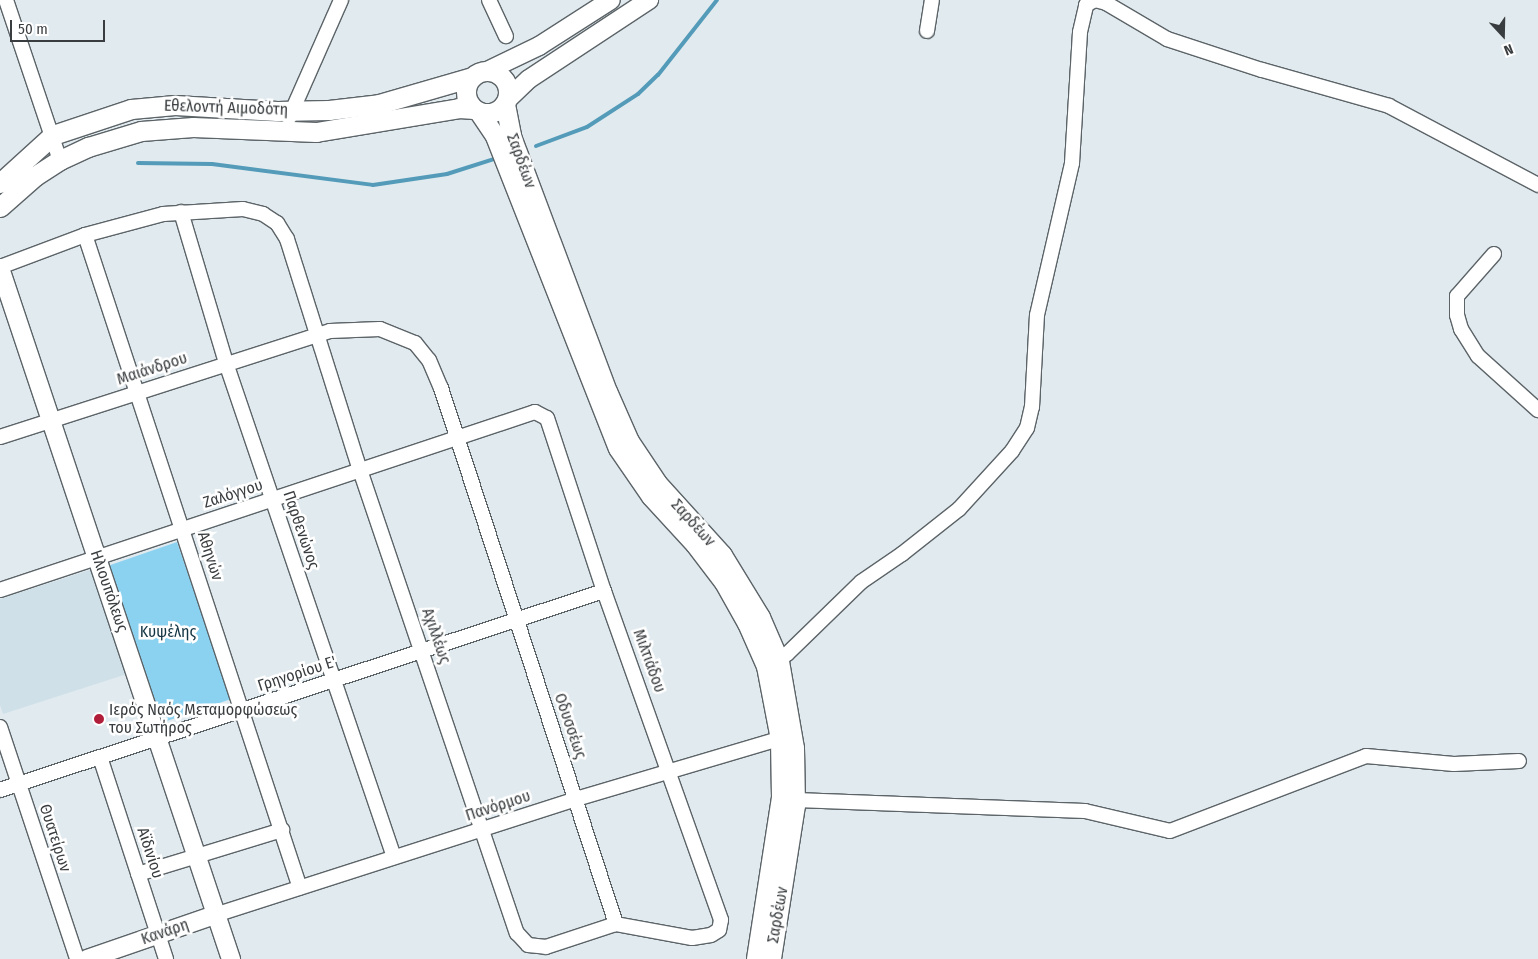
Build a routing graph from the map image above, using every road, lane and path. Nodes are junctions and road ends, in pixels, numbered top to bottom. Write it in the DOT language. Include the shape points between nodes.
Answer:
graph roads {
  1 [pos="6,0"];
  2 [pos="341,0"];
  3 [pos="489,0"];
  4 [pos="611,0"];
  5 [pos="649,0"];
  6 [pos="932,0"];
  7 [pos="1095,0"];
  8 [pos="927,31"];
  9 [pos="506,36"];
  10 [pos="480,74"];
  11 [pos="506,102"];
  12 [pos="291,111"];
  13 [pos="477,111"];
  14 [pos="285,132"];
  15 [pos="52,135"];
  16 [pos="60,160"];
  17 [pos="0,183"];
  18 [pos="1538,184"];
  19 [pos="0,207"];
  20 [pos="181,212"];
  21 [pos="85,235"];
  22 [pos="1494,254"];
  23 [pos="0,267"];
  24 [pos="316,334"];
  25 [pos="226,363"];
  26 [pos="136,393"];
  27 [pos="1538,410"];
  28 [pos="535,412"];
  29 [pos="52,421"];
  30 [pos="0,437"];
  31 [pos="458,438"];
  32 [pos="360,470"];
  33 [pos="272,500"];
  34 [pos="183,528"];
  35 [pos="97,557"];
  36 [pos="0,590"];
  37 [pos="604,591"];
  38 [pos="516,622"];
  39 [pos="423,652"];
  40 [pos="772,663"];
  41 [pos="334,681"];
  42 [pos="242,711"];
  43 [pos="0,727"];
  44 [pos="786,737"];
  45 [pos="159,738"];
  46 [pos="100,757"];
  47 [pos="1519,761"];
  48 [pos="670,771"];
  49 [pos="19,784"];
  50 [pos="0,790"];
  51 [pos="576,799"];
  52 [pos="796,800"];
  53 [pos="482,829"];
  54 [pos="282,830"];
  55 [pos="197,855"];
  56 [pos="394,857"];
  57 [pos="138,874"];
  58 [pos="300,888"];
  59 [pos="215,915"];
  60 [pos="616,924"];
  61 [pos="157,935"];
  62 [pos="77,959"];
  63 [pos="87,959"];
  64 [pos="166,959"];
  65 [pos="231,959"];
  66 [pos="756,959"];
  67 [pos="771,959"];
  1 -- 15 [label="street"];
  2 -- 12 [label="street"];
  3 -- 9 [label="street"];
  4 -- 10 [label="street, Εθελοντή Αιμοδότη" via="539,46"];
  5 -- 11 [label="street" via="529,79"];
  6 -- 8 [label="street"];
  7 -- 18 [label="street" via="1167,39 1389,106"];
  7 -- 40 [label="street" via="1086,5 1083,12 1072,163 1037,315 1027,428 1012,451 959,508 861,582"];
  10 -- 11 [label="main road" via="502,77 506,84"];
  10 -- 12 [label="main road, Εθελοντή Αιμοδότη" via="379,104"];
  10 -- 13 [label="main road" via="468,83 466,97"];
  11 -- 13 [label="main road" via="494,112"];
  11 -- 40 [label="main road, Σαρδέων" via="515,146 629,441 657,483 722,556 760,618"];
  12 -- 14 [label="street"];
  12 -- 15 [label="main road, Εθελοντή Αιμοδότη" via="158,105 118,112"];
  13 -- 14 [label="main road, Εθελοντή Αιμοδότη" via="459,108 342,129"];
  13 -- 40 [label="main road, Σαρδέων" via="496,136 618,448 651,496 724,582"];
  14 -- 16 [label="main road, Εθελοντή Αιμοδότη" via="193,127 157,129 104,141"];
  15 -- 16 [label="street"];
  15 -- 17 [label="main road, Εθελοντή Αιμοδότη"];
  16 -- 19 [label="main road, Εθελοντή Αιμοδότη" via="35,176"];
  20 -- 21 [label="street" via="146,217"];
  20 -- 24 [label="street, Αχιλλέως" via="253,210 272,219 284,233"];
  20 -- 25 [label="street, Παρθενώνος"];
  21 -- 23 [label="street"];
  21 -- 26 [label="street, Αθηνών"];
  22 -- 27 [label="street" via="1457,296 1457,315 1461,329 1478,356"];
  23 -- 29 [label="street, Ηλιουπόλεως"];
  24 -- 25 [label="street, Μαιάνδρου"];
  24 -- 31 [label="street, Μαιάνδρου" via="366,328 394,332 415,343 435,372"];
  24 -- 32 [label="street, Αχιλλέως"];
  25 -- 26 [label="street, Μαιάνδρου"];
  25 -- 33 [label="street, Παρθενώνος"];
  26 -- 29 [label="street, Μαιάνδρου"];
  26 -- 34 [label="street, Αθηνών"];
  28 -- 31 [label="street, Ζαλόγγου"];
  28 -- 37 [label="street, Μιλτιάδου" via="548,418"];
  29 -- 30 [label="street, Μαιάνδρου"];
  29 -- 35 [label="street, Ηλιουπόλεως"];
  31 -- 32 [label="street, Ζαλόγγου"];
  31 -- 38 [label="street, Οδυσσέως"];
  32 -- 33 [label="street, Ζαλόγγου"];
  32 -- 39 [label="street, Αχιλλέως"];
  33 -- 34 [label="street, Ζαλόγγου"];
  33 -- 41 [label="street, Παρθενώνος"];
  34 -- 35 [label="street, Ζαλόγγου"];
  34 -- 42 [label="street, Αθηνών"];
  35 -- 36 [label="street, Ζαλόγγου"];
  35 -- 45 [label="street, Ηλιουπόλεως"];
  37 -- 38 [label="street, Γρηγορίου Ε'"];
  37 -- 48 [label="street, Μιλτιάδου"];
  38 -- 39 [label="street, Γρηγορίου Ε'"];
  38 -- 51 [label="street, Οδυσσέως"];
  39 -- 41 [label="street, Γρηγορίου Ε'"];
  39 -- 53 [label="street, Αχιλλέως"];
  40 -- 44 [label="main road, Σαρδέων"];
  41 -- 42 [label="street, Γρηγορίου Ε'"];
  41 -- 56 [label="street, Παρθενώνος"];
  42 -- 45 [label="street, Γρηγορίου Ε'"];
  42 -- 54 [label="street, Αθηνών"];
  43 -- 49 [label="street, Θυατείρων"];
  44 -- 48 [label="street, Πανόρμου"];
  44 -- 52 [label="main road, Σαρδέων"];
  44 -- 66 [label="main road, Σαρδέων" via="780,807"];
  45 -- 46 [label="street, Γρηγορίου Ε'"];
  45 -- 55 [label="street, Ηλιουπόλεως"];
  46 -- 49 [label="street, Γρηγορίου Ε'"];
  46 -- 57 [label="street, Αϊδινίου"];
  47 -- 52 [label="street" via="1454,764 1366,756 1170,831 1084,811"];
  48 -- 51 [label="street, Πανόρμου"];
  48 -- 60 [label="street, Μιλτιάδου" via="721,920 719,930 711,935 692,938"];
  49 -- 50 [label="street, Γρηγορίου Ε'"];
  49 -- 62 [label="street, Θυατείρων"];
  51 -- 53 [label="street, Πανόρμου"];
  51 -- 60 [label="street, Οδυσσέως"];
  52 -- 67 [label="main road, Σαρδέων"];
  53 -- 56 [label="street, Πανόρμου"];
  53 -- 60 [label="street, Αχιλλέως" via="517,933 528,945 554,946"];
  54 -- 55 [label="street"];
  54 -- 58 [label="street, Αθηνών"];
  55 -- 57 [label="street"];
  55 -- 59 [label="street, Ηλιουπόλεως"];
  56 -- 58 [label="street, Πανόρμου"];
  57 -- 61 [label="street, Αϊδινίου"];
  58 -- 59 [label="street, Πανόρμου"];
  59 -- 61 [label="street, Κανάρη"];
  59 -- 65 [label="street, Ηλιουπόλεως"];
  61 -- 63 [label="street, Κανάρη"];
  61 -- 64 [label="street, Αϊδινίου"];
}
